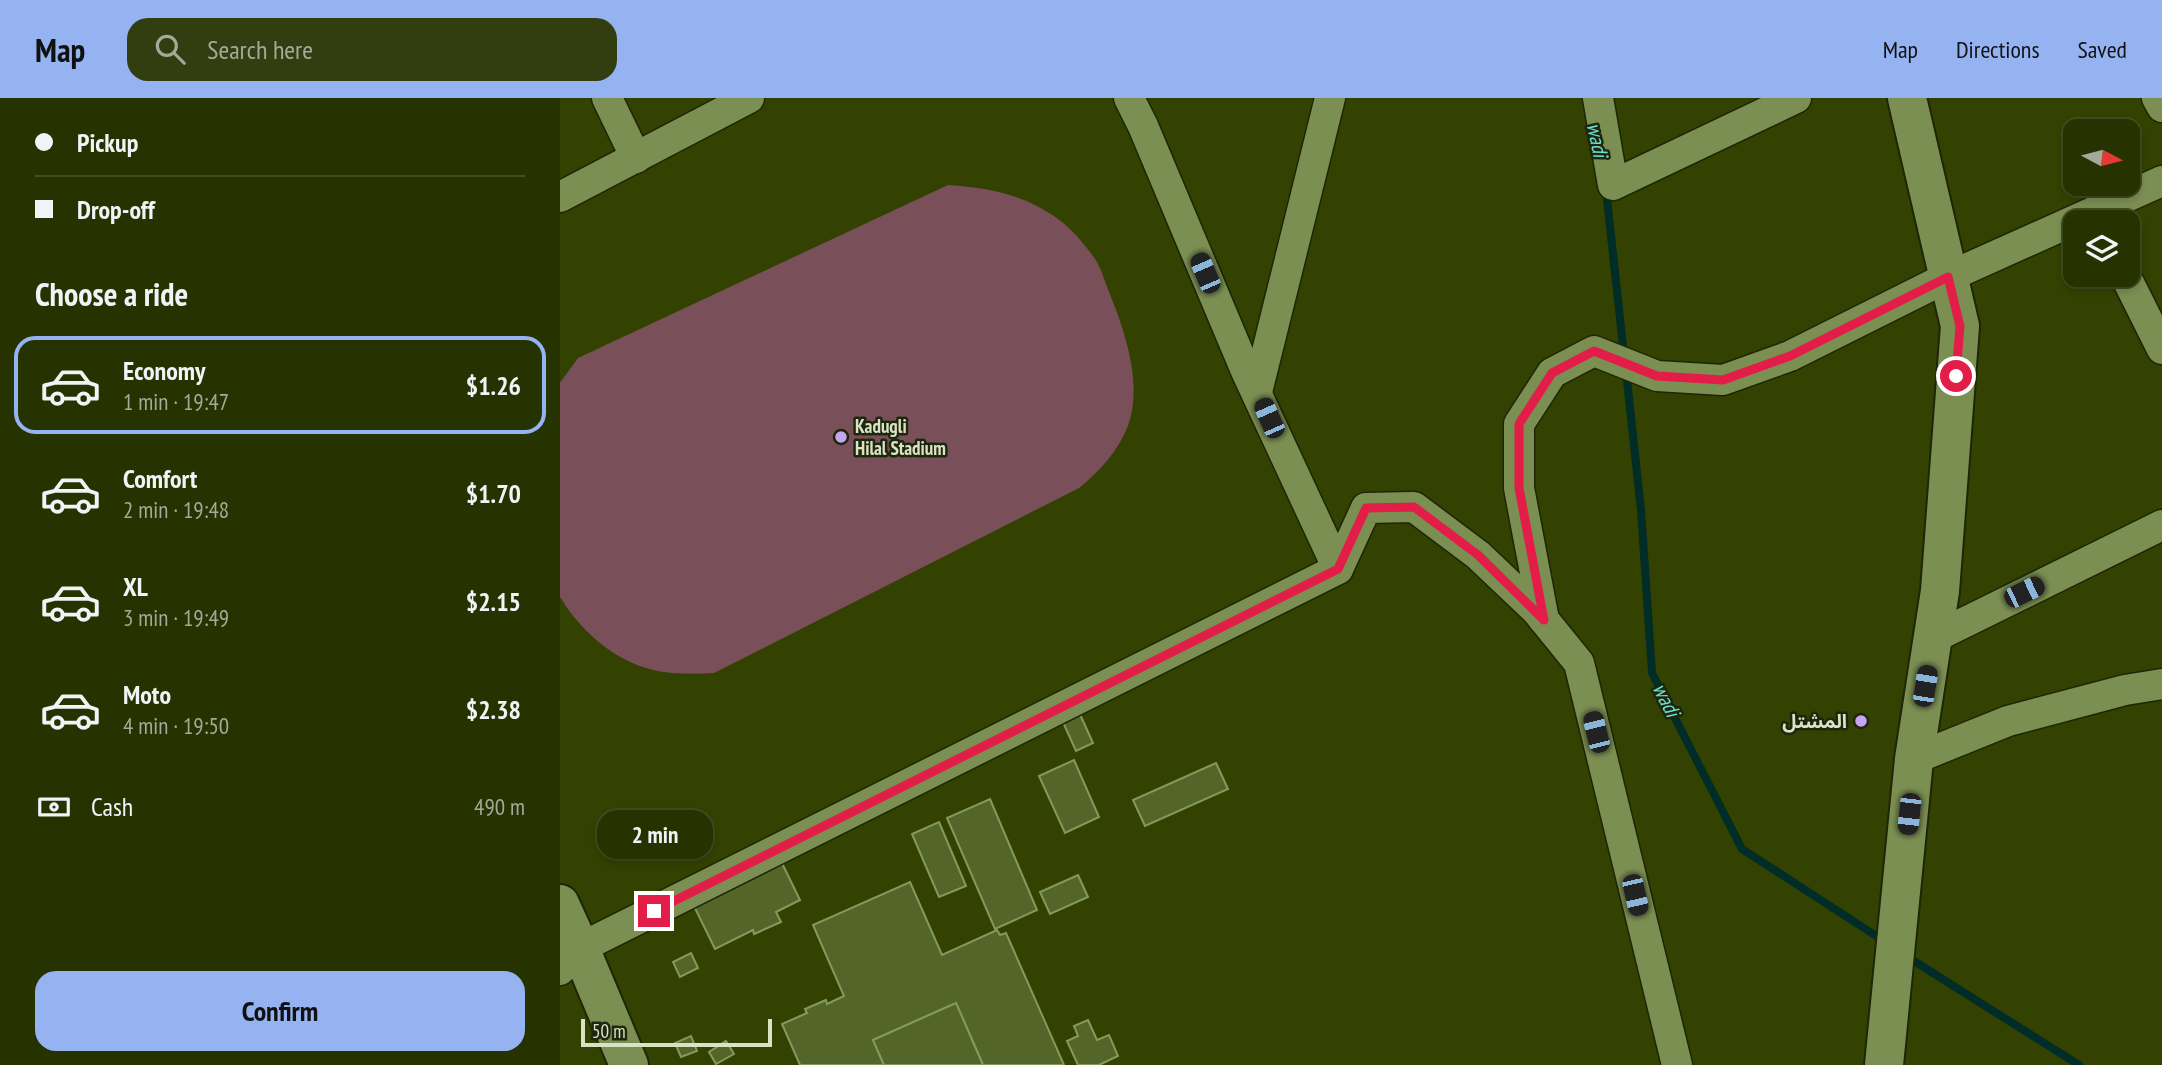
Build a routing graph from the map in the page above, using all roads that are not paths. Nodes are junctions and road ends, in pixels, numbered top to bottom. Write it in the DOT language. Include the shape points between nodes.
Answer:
graph roads {
  1 [pos="607,98"];
  2 [pos="749,98"];
  3 [pos="1129,98"];
  4 [pos="1330,98"];
  5 [pos="1598,98"];
  6 [pos="1796,98"];
  7 [pos="1907,98"];
  8 [pos="2157,98"];
  9 [pos="2162,107"];
  10 [pos="636,158"];
  11 [pos="2162,181"];
  12 [pos="560,197"];
  13 [pos="2108,210"];
  14 [pos="2063,230"];
  15 [pos="1948,277"];
  16 [pos="2131,287"];
  17 [pos="2162,349"];
  18 [pos="1257,392"];
  19 [pos="2162,525"];
  20 [pos="1338,569"];
  21 [pos="1544,620"];
  22 [pos="1933,638"];
  23 [pos="2162,684"];
  24 [pos="1914,760"];
  25 [pos="560,904"];
  26 [pos="570,959"];
  27 [pos="629,1065"];
  28 [pos="1677,1065"];
  29 [pos="1884,1065"];
  1 -- 10 [label="street"];
  2 -- 10 [label="street"];
  3 -- 18 [label="street"];
  4 -- 18 [label="street"];
  5 -- 6 [label="street" via="1613,185"];
  7 -- 15 [label="street"];
  8 -- 9 [label="street"];
  10 -- 12 [label="street"];
  11 -- 13 [label="street"];
  14 -- 15 [label="street"];
  15 -- 21 [label="street" via="1790,356 1723,380 1657,376 1594,351 1552,373 1519,424 1519,488"];
  15 -- 22 [label="street" via="1960,326"];
  16 -- 17 [label="street"];
  18 -- 20 [label="street"];
  19 -- 22 [label="street"];
  20 -- 21 [label="street" via="1366,508 1414,507 1478,555"];
  20 -- 26 [label="street"];
  21 -- 28 [label="street" via="1579,663"];
  22 -- 24 [label="street"];
  23 -- 24 [label="street" via="2008,721"];
  24 -- 29 [label="street"];
  25 -- 26 [label="street"];
  26 -- 27 [label="street"];
}
